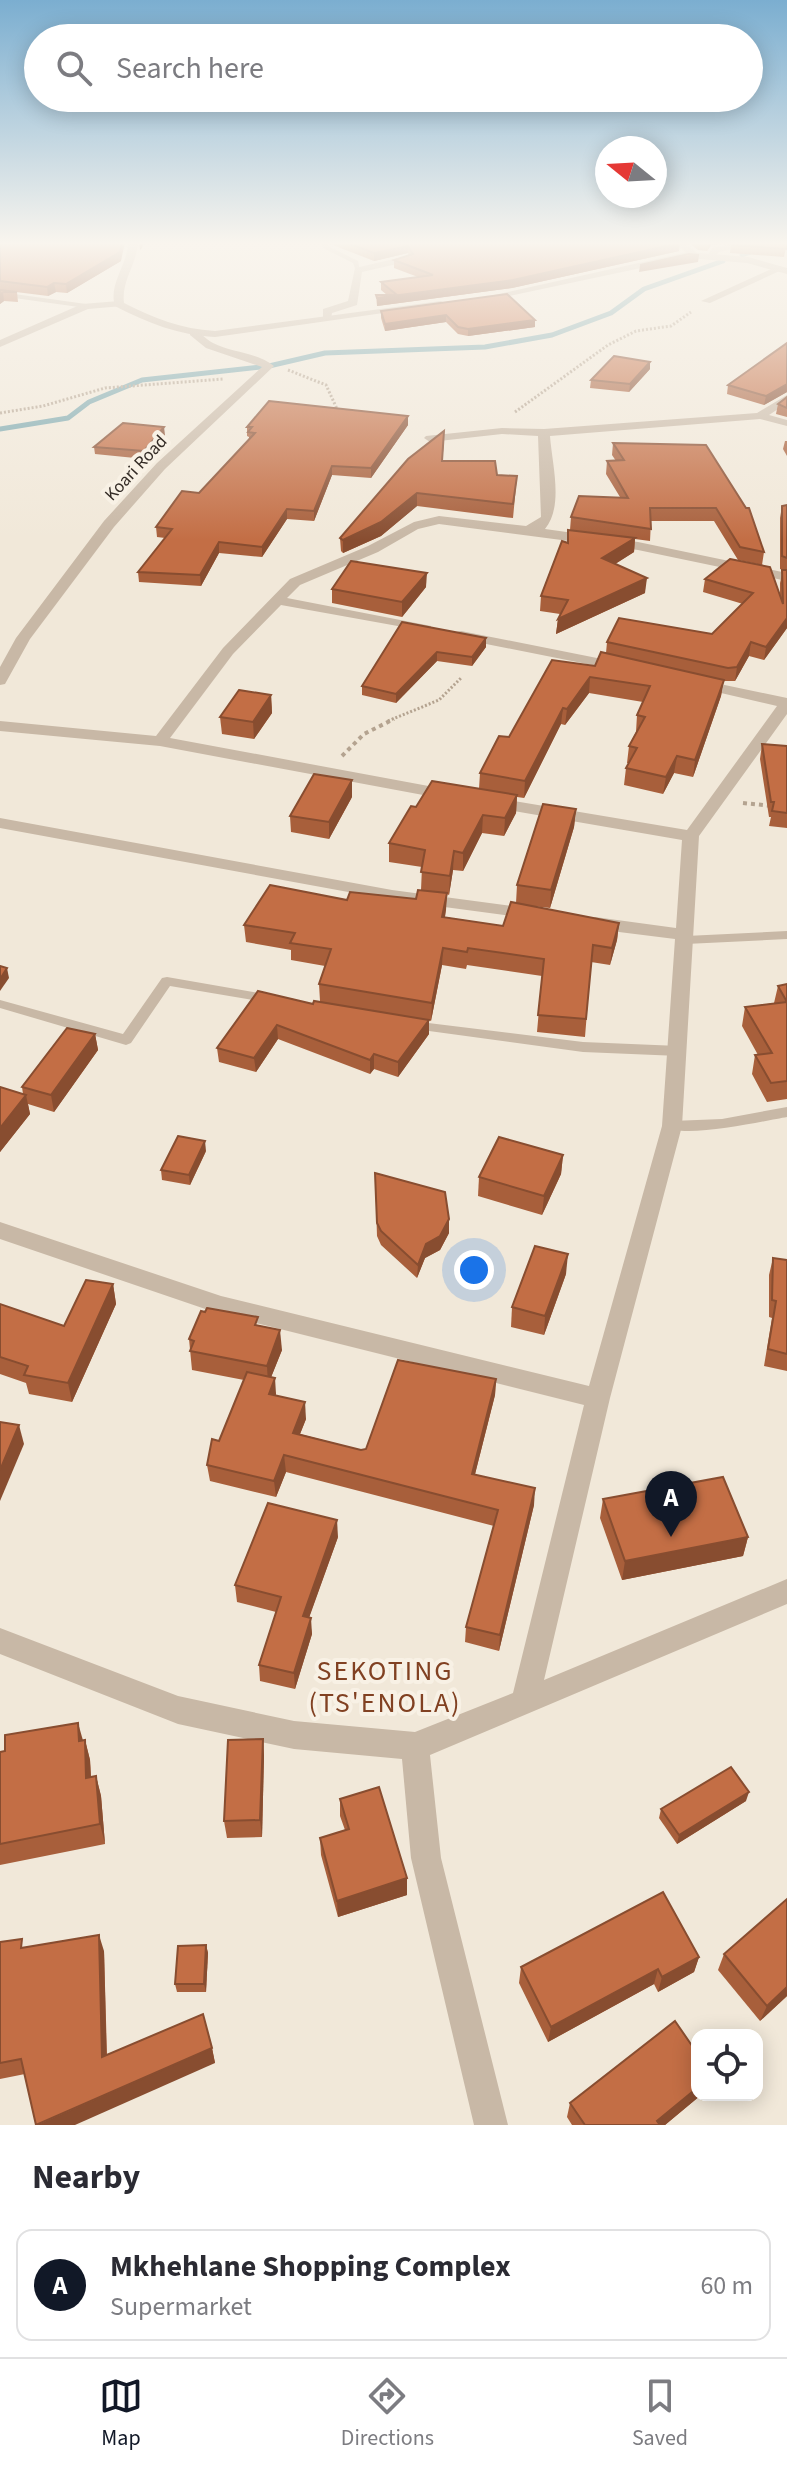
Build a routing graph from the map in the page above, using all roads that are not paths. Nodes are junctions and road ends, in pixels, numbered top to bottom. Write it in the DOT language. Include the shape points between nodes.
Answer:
graph roads {
  1 [pos="200,341"];
  2 [pos="787,398"];
  3 [pos="760,416"];
  4 [pos="787,423"];
  5 [pos="544,433"];
  6 [pos="430,438"];
  7 [pos="527,530"];
  8 [pos="787,577"];
  9 [pos="277,600"];
  10 [pos="5,662"];
  11 [pos="639,670"];
  12 [pos="683,680"];
  13 [pos="0,681"];
  14 [pos="786,703"];
  15 [pos="0,726"];
  16 [pos="160,741"];
  17 [pos="0,823"];
  18 [pos="691,836"];
  19 [pos="546,916"];
  20 [pos="577,920"];
  21 [pos="787,935"];
  22 [pos="686,938"];
  23 [pos="281,1001"];
  24 [pos="0,1004"];
  25 [pos="403,1024"];
  26 [pos="679,1051"];
  27 [pos="787,1112"];
  28 [pos="672,1126"];
  29 [pos="0,1230"];
  30 [pos="598,1398"];
  31 [pos="787,1591"];
  32 [pos="0,1641"];
  33 [pos="525,1702"];
  34 [pos="415,1746"];
  35 [pos="491,2125"];
  1 -- 10 [label="street, Koari Road" via="269,366 161,466 109,524"];
  2 -- 3 [label="street"];
  3 -- 4 [label="street"];
  3 -- 5 [label="street"];
  5 -- 6 [label="street"];
  5 -- 7 [label="street" via="547,518"];
  7 -- 8 [label="street" via="638,546"];
  7 -- 9 [label="street" via="456,520 414,526 295,582"];
  9 -- 11 [label="street"];
  9 -- 16 [label="street" via="228,651"];
  10 -- 13 [label="street, Koari Road"];
  12 -- 14 [label="street"];
  14 -- 18 [label="street"];
  15 -- 16 [label="street"];
  16 -- 18 [label="street"];
  17 -- 19 [label="street" via="392,895"];
  18 -- 22 [label="street"];
  20 -- 22 [label="street"];
  21 -- 22 [label="lane"];
  22 -- 26 [label="street"];
  23 -- 24 [label="lane" via="167,981 126,1040"];
  25 -- 26 [label="lane" via="583,1047"];
  26 -- 28 [label="street"];
  27 -- 28 [label="lane" via="722,1124"];
  28 -- 30 [label="street"];
  29 -- 30 [label="street" via="220,1305"];
  30 -- 33 [label="street"];
  31 -- 33 [label="street"];
  32 -- 34 [label="street" via="178,1710 294,1735"];
  33 -- 34 [label="street"];
  34 -- 35 [label="street" via="426,1858"];
}
